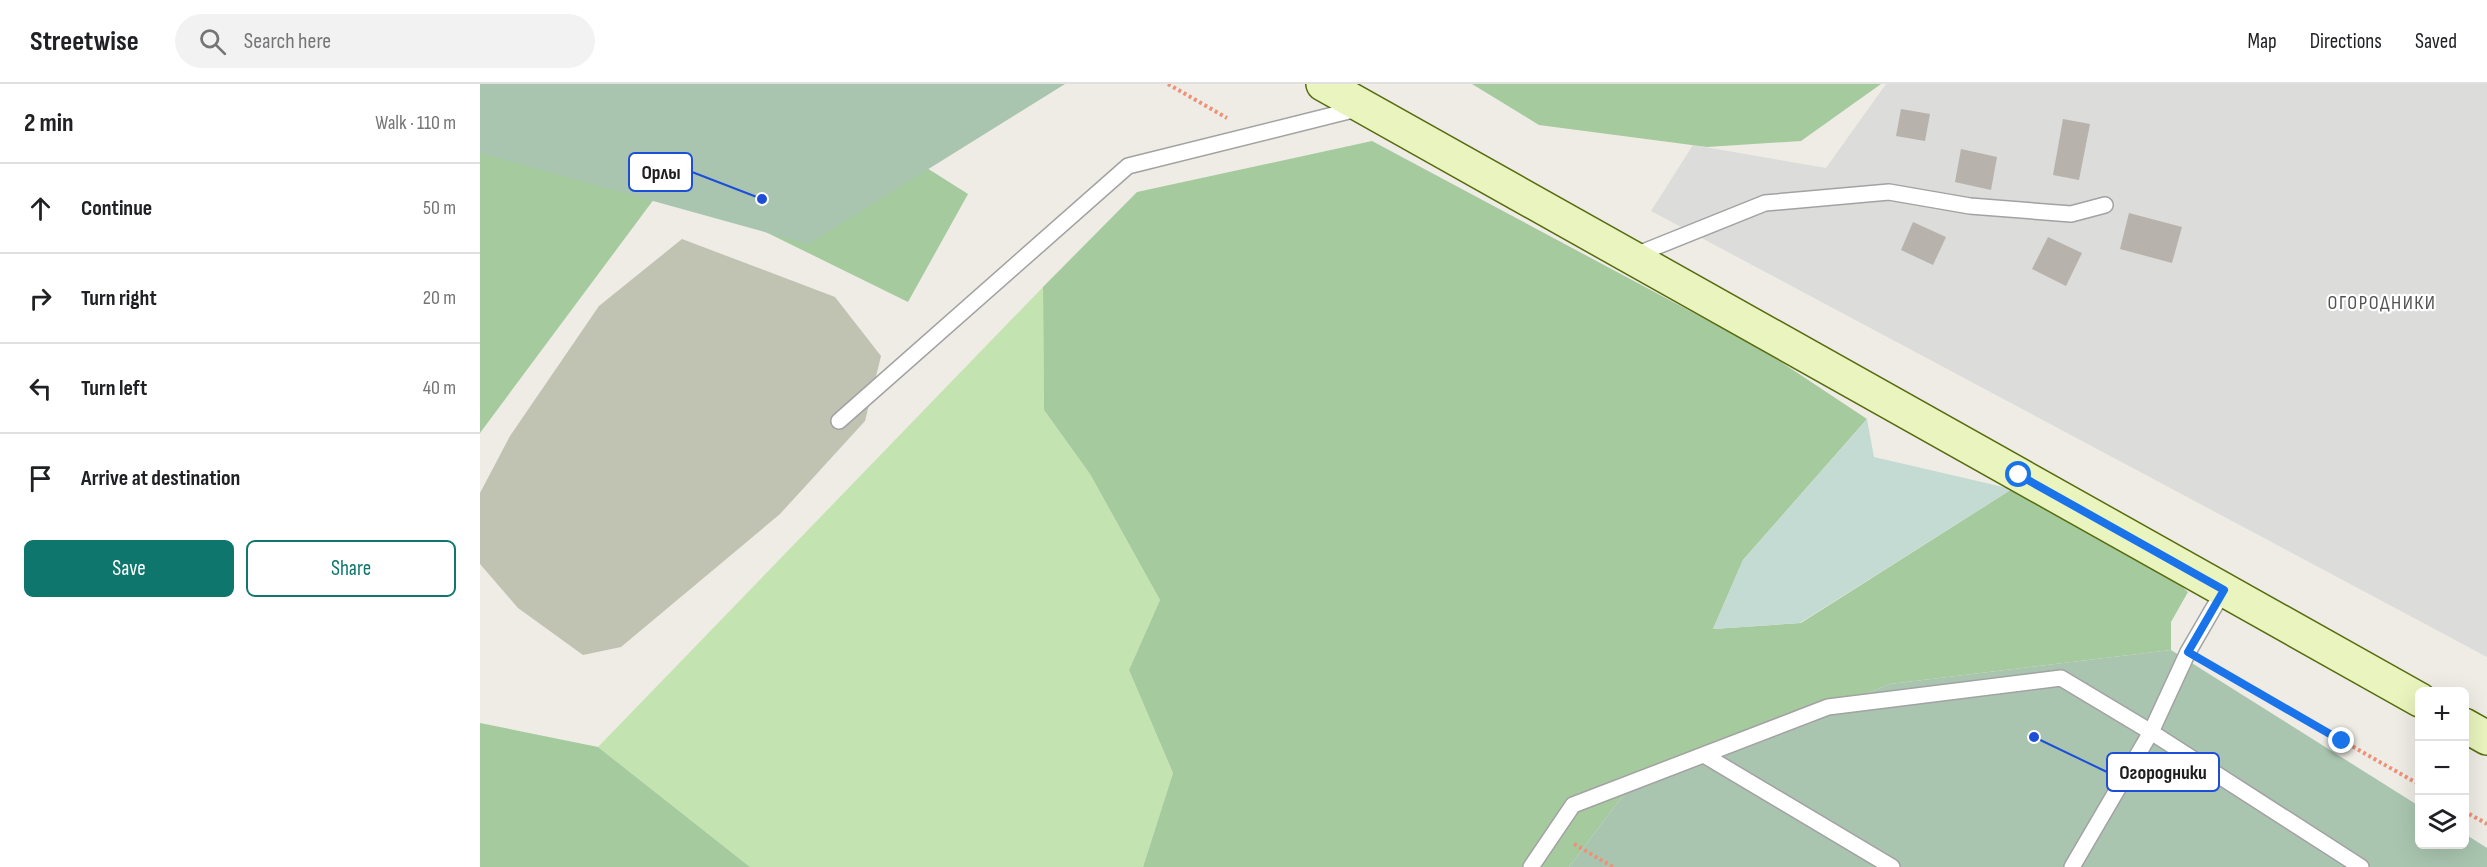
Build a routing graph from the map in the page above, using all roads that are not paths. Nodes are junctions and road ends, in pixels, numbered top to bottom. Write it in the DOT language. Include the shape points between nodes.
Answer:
graph roads {
  1 [pos="1323,84"];
  2 [pos="1364,107"];
  3 [pos="2105,206"];
  4 [pos="1630,257"];
  5 [pos="839,421"];
  6 [pos="2224,590"];
  7 [pos="2415,697"];
  8 [pos="2469,728"];
  9 [pos="2151,732"];
  10 [pos="2487,738"];
  11 [pos="1704,755"];
  12 [pos="1531,867"];
  13 [pos="1892,867"];
  14 [pos="2072,867"];
  15 [pos="2361,867"];
  1 -- 2 [label="main road"];
  2 -- 4 [label="main road"];
  2 -- 5 [label="lane" via="1128,166"];
  3 -- 4 [label="lane" via="2071,214 1970,206 1888,192 1765,203"];
  4 -- 6 [label="main road"];
  6 -- 7 [label="main road"];
  6 -- 9 [label="lane" via="2188,652"];
  8 -- 10 [label="main road"];
  9 -- 11 [label="lane" via="2061,678 1828,707"];
  9 -- 14 [label="lane"];
  9 -- 15 [label="lane"];
  11 -- 12 [label="lane" via="1573,805"];
  11 -- 13 [label="lane"];
}
